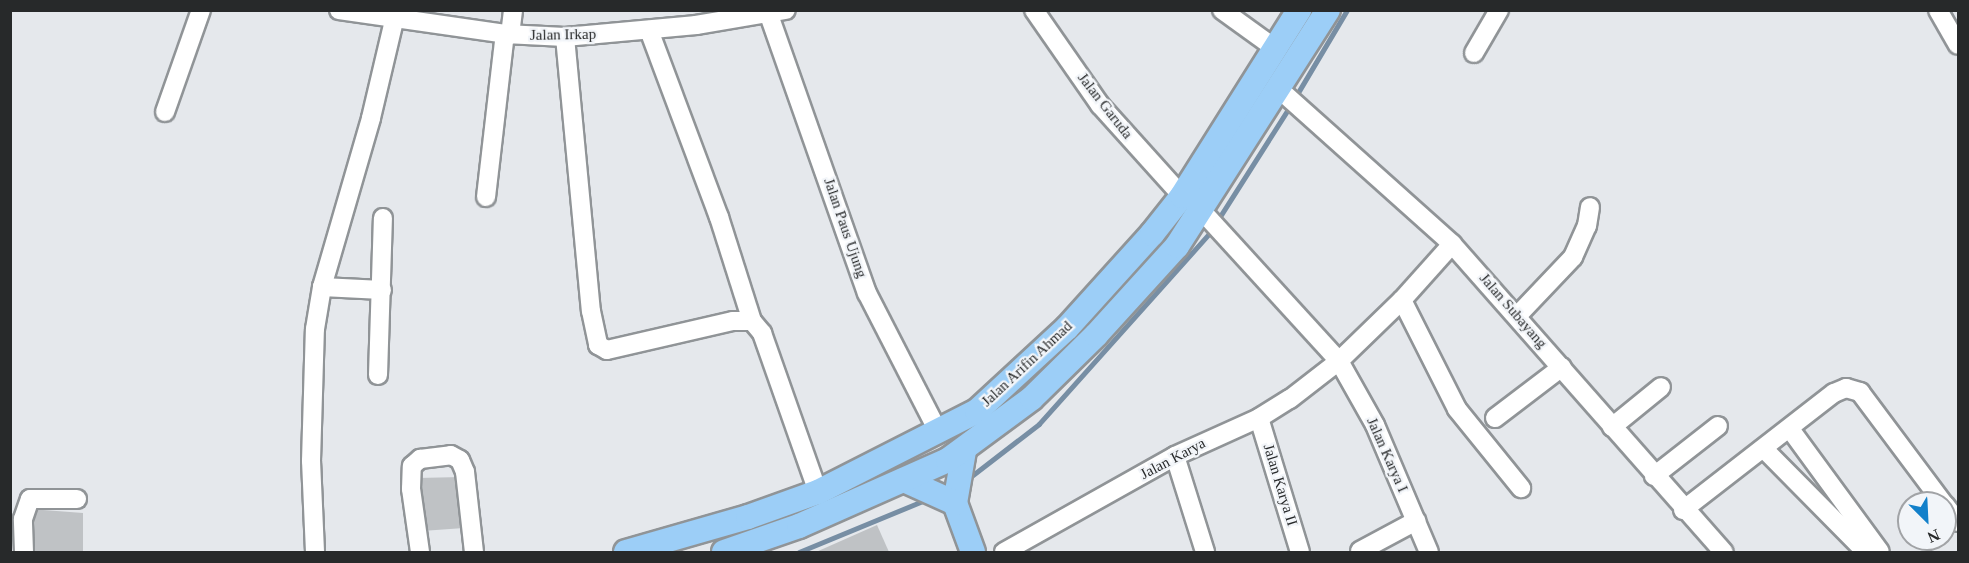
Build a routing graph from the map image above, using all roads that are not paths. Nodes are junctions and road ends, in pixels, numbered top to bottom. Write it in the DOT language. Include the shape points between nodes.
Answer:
graph roads {
  1 [pos="201,10"];
  2 [pos="513,10"];
  3 [pos="1034,10"];
  4 [pos="1222,10"];
  5 [pos="1299,10"];
  6 [pos="1328,10"];
  7 [pos="1499,10"];
  8 [pos="1938,10"];
  9 [pos="350,12"];
  10 [pos="778,13"];
  11 [pos="407,18"];
  12 [pos="649,30"];
  13 [pos="508,35"];
  14 [pos="565,37"];
  15 [pos="1959,45"];
  16 [pos="1276,49"];
  17 [pos="1474,53"];
  18 [pos="1281,90"];
  19 [pos="165,112"];
  20 [pos="1182,196"];
  21 [pos="486,197"];
  22 [pos="1590,207"];
  23 [pos="1202,211"];
  24 [pos="383,218"];
  25 [pos="1452,244"];
  26 [pos="322,287"];
  27 [pos="382,290"];
  28 [pos="1402,300"];
  29 [pos="1518,315"];
  30 [pos="752,321"];
  31 [pos="1339,361"];
  32 [pos="1562,367"];
  33 [pos="378,375"];
  34 [pos="1661,387"];
  35 [pos="1259,418"];
  36 [pos="1495,418"];
  37 [pos="1718,426"];
  38 [pos="1612,427"];
  39 [pos="1790,429"];
  40 [pos="939,433"];
  41 [pos="1765,450"];
  42 [pos="964,451"];
  43 [pos="1175,456"];
  44 [pos="1654,476"];
  45 [pos="904,480"];
  46 [pos="1521,488"];
  47 [pos="1934,491"];
  48 [pos="818,492"];
  49 [pos="77,499"];
  50 [pos="955,502"];
  51 [pos="1683,510"];
  52 [pos="1416,521"];
  53 [pos="1360,551"];
  54 [pos="24,552"];
  55 [pos="315,552"];
  56 [pos="420,552"];
  57 [pos="474,552"];
  58 [pos="626,552"];
  59 [pos="724,552"];
  60 [pos="973,552"];
  61 [pos="1004,552"];
  62 [pos="1204,552"];
  63 [pos="1300,552"];
  64 [pos="1429,552"];
  65 [pos="1724,552"];
  66 [pos="1866,552"];
  67 [pos="1880,552"];
  1 -- 19 [label="street"];
  2 -- 13 [label="street"];
  3 -- 20 [label="street, Jalan Garuda" via="1100,105"];
  4 -- 16 [label="street"];
  5 -- 16 [label="main road, Jalan Arifin Ahmad"];
  6 -- 18 [label="main road, Jalan Arifin Ahmad"];
  7 -- 17 [label="street"];
  8 -- 15 [label="street"];
  9 -- 11 [label="street, Jalan Irkap"];
  10 -- 12 [label="street, Jalan Irkap"];
  10 -- 40 [label="street, Jalan Paus Ujung" via="867,293"];
  11 -- 13 [label="street, Jalan Irkap"];
  11 -- 26 [label="street" via="371,118"];
  12 -- 14 [label="street, Jalan Irkap"];
  12 -- 30 [label="street"];
  13 -- 14 [label="street, Jalan Irkap"];
  13 -- 21 [label="street"];
  14 -- 30 [label="street" via="591,311 598,345 607,350 734,321"];
  16 -- 20 [label="main road, Jalan Arifin Ahmad"];
  18 -- 23 [label="main road, Jalan Arifin Ahmad"];
  18 -- 25 [label="street, Jalan Subayang"];
  20 -- 40 [label="main road, Jalan Arifin Ahmad" via="1114,279 1022,372 976,411"];
  22 -- 29 [label="street" via="1574,257"];
  23 -- 31 [label="street"];
  23 -- 42 [label="main road, Jalan Arifin Ahmad" via="1158,269 1096,335 1007,420"];
  24 -- 27 [label="street"];
  25 -- 28 [label="street, Jalan Karya"];
  25 -- 29 [label="street, Jalan Subayang"];
  26 -- 27 [label="street"];
  26 -- 55 [label="street" via="313,370"];
  27 -- 33 [label="street"];
  28 -- 31 [label="street, Jalan Karya"];
  28 -- 46 [label="street" via="1457,409"];
  29 -- 32 [label="street, Jalan Subayang"];
  30 -- 48 [label="street" via="762,333"];
  31 -- 35 [label="street, Jalan Karya"];
  31 -- 52 [label="street, Jalan Karya I" via="1375,425"];
  32 -- 36 [label="street"];
  32 -- 38 [label="street, Jalan Subayang"];
  34 -- 38 [label="street"];
  35 -- 43 [label="street, Jalan Karya"];
  35 -- 63 [label="street, Jalan Karya II"];
  37 -- 44 [label="street"];
  38 -- 44 [label="street, Jalan Subayang"];
  39 -- 41 [label="street"];
  39 -- 47 [label="street" via="1838,390 1854,389"];
  39 -- 67 [label="street"];
  40 -- 48 [label="main road, Jalan Arifin Ahmad"];
  41 -- 51 [label="street"];
  41 -- 66 [label="street"];
  42 -- 45 [label="main road, Jalan Arifin Ahmad"];
  42 -- 50 [label="main road"];
  43 -- 61 [label="street, Jalan Karya"];
  43 -- 62 [label="street"];
  44 -- 51 [label="street, Jalan Subayang"];
  45 -- 50 [label="main road"];
  45 -- 59 [label="main road, Jalan Arifin Ahmad" via="798,526"];
  48 -- 58 [label="main road, Jalan Arifin Ahmad" via="748,518"];
  49 -- 54 [label="street" via="30,499 23,519"];
  50 -- 60 [label="main road"];
  51 -- 65 [label="street, Jalan Subayang"];
  52 -- 53 [label="street"];
  52 -- 64 [label="street, Jalan Karya I"];
  56 -- 57 [label="street" via="411,489 412,466 420,459 451,455 460,460 465,472"];
}
